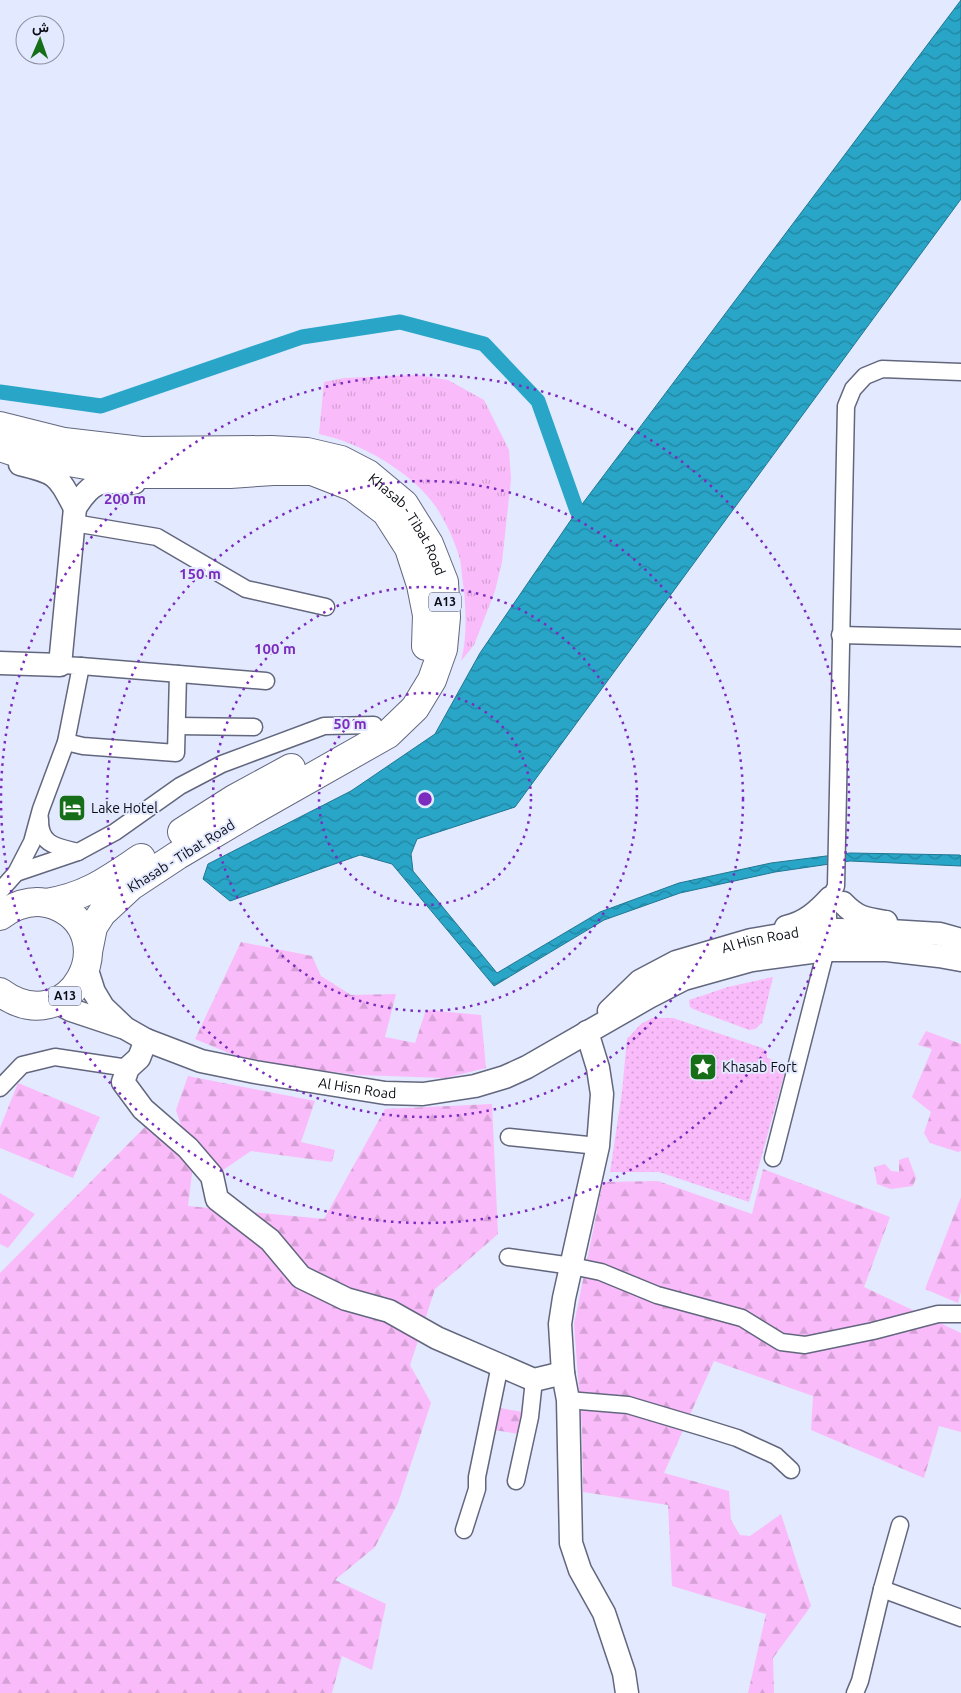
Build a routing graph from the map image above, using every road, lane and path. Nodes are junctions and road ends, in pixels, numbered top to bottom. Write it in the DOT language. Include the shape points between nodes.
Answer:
graph roads {
  1 [pos="961,372"];
  2 [pos="0,426"];
  3 [pos="0,447"];
  4 [pos="0,458"];
  5 [pos="182,474"];
  6 [pos="75,516"];
  7 [pos="326,608"];
  8 [pos="840,635"];
  9 [pos="961,638"];
  10 [pos="0,663"];
  11 [pos="70,666"];
  12 [pos="178,674"];
  13 [pos="266,681"];
  14 [pos="374,725"];
  15 [pos="177,726"];
  16 [pos="254,727"];
  17 [pos="66,742"];
  18 [pos="41,809"];
  19 [pos="78,852"];
  20 [pos="16,872"];
  21 [pos="836,889"];
  22 [pos="0,891"];
  23 [pos="46,902"];
  24 [pos="0,916"];
  25 [pos="950,937"];
  26 [pos="830,942"];
  27 [pos="87,960"];
  28 [pos="961,960"];
  29 [pos="676,962"];
  30 [pos="0,992"];
  31 [pos="56,1002"];
  32 [pos="25,1005"];
  33 [pos="0,1017"];
  34 [pos="125,1028"];
  35 [pos="587,1032"];
  36 [pos="146,1040"];
  37 [pos="128,1068"];
  38 [pos="0,1088"];
  39 [pos="509,1137"];
  40 [pos="598,1146"];
  41 [pos="773,1158"];
  42 [pos="508,1257"];
  43 [pos="572,1266"];
  44 [pos="961,1314"];
  45 [pos="500,1365"];
  46 [pos="563,1373"];
  47 [pos="534,1380"];
  48 [pos="568,1400"];
  49 [pos="791,1470"];
  50 [pos="516,1481"];
  51 [pos="900,1525"];
  52 [pos="464,1530"];
  53 [pos="882,1589"];
  54 [pos="961,1618"];
  55 [pos="627,1693"];
  56 [pos="856,1693"];
  1 -- 8 [label="street" via="882,369 864,376 853,389 846,406"];
  2 -- 27 [label="highway, Khasab - Tibat Road / A13" via="64,442 142,451 271,450 307,452 341,460 368,474 404,504 429,544 444,582 446,617 443,649 432,680 415,708 388,734 247,814 131,886 102,913 93,927"];
  3 -- 5 [label="highway, Khasab - Tibat Road / A13" via="139,474"];
  4 -- 6 [label="street" via="46,470 56,476 64,486"];
  5 -- 6 [label="street" via="140,484 106,481 95,484 86,491"];
  5 -- 14 [label="highway, Khasab - Tibat Road / A13" via="312,472 354,487 386,512 410,548 427,614 426,646 417,676 400,702"];
  6 -- 7 [label="street" via="156,537 246,589"];
  6 -- 11 [label="street"];
  8 -- 9 [label="street"];
  8 -- 21 [label="street"];
  10 -- 11 [label="street"];
  11 -- 12 [label="street"];
  11 -- 17 [label="street"];
  12 -- 13 [label="street"];
  12 -- 15 [label="street"];
  14 -- 19 [label="street" via="324,726 222,764 180,786 115,832"];
  14 -- 23 [label="highway, Khasab - Tibat Road / A13" via="234,799 86,892"];
  15 -- 16 [label="street"];
  15 -- 17 [label="street" via="176,753"];
  17 -- 18 [label="street"];
  18 -- 19 [label="street" via="40,828 46,840 55,847"];
  18 -- 20 [label="street" via="32,842"];
  19 -- 20 [label="street"];
  20 -- 22 [label="street"];
  21 -- 25 [label="street" via="852,913 864,919 926,926"];
  21 -- 26 [label="street" via="841,922"];
  21 -- 29 [label="street" via="817,912 796,925 753,934"];
  23 -- 24 [label="highway, A13" via="28,902 12,907"];
  23 -- 27 [label="highway" via="76,920 84,935"];
  25 -- 26 [label="street, Al Hisn Road" via="890,931"];
  26 -- 28 [label="street, Al Hisn Road"];
  26 -- 29 [label="street, Al Hisn Road" via="805,931 751,940"];
  26 -- 35 [label="street, Al Hisn Road" via="684,979"];
  26 -- 41 [label="street"];
  27 -- 31 [label="highway, A13" via="80,982 70,994"];
  27 -- 34 [label="street, Al Hisn Road" via="94,992 103,1007"];
  29 -- 35 [label="street, Al Hisn Road" via="640,981"];
  30 -- 32 [label="highway, A13"];
  31 -- 32 [label="highway, A13" via="41,1006"];
  31 -- 34 [label="street, Al Hisn Road" via="80,1014"];
  32 -- 33 [label="highway, A13"];
  34 -- 36 [label="street, Al Hisn Road"];
  35 -- 36 [label="street, Al Hisn Road" via="505,1077 474,1086 423,1094 384,1093 254,1072 201,1061"];
  35 -- 40 [label="street" via="602,1094"];
  36 -- 37 [label="street" via="139,1058"];
  37 -- 38 [label="street" via="55,1057 22,1065"];
  37 -- 45 [label="street" via="124,1082 143,1109 188,1148 212,1176 216,1200 270,1240 301,1277 346,1298 389,1311 437,1338"];
  39 -- 40 [label="street"];
  40 -- 43 [label="street"];
  42 -- 43 [label="street"];
  43 -- 44 [label="street" via="601,1272 657,1295 742,1318 781,1342 805,1345 938,1314"];
  43 -- 46 [label="street" via="560,1324"];
  45 -- 47 [label="street"];
  45 -- 52 [label="street" via="477,1489"];
  46 -- 47 [label="street"];
  46 -- 48 [label="street"];
  47 -- 50 [label="street" via="530,1417"];
  48 -- 49 [label="street" via="628,1405 737,1438 776,1456"];
  48 -- 55 [label="street" via="571,1543 580,1570 604,1613 624,1673"];
  51 -- 53 [label="street"];
  53 -- 54 [label="street"];
  53 -- 56 [label="street"];
}
